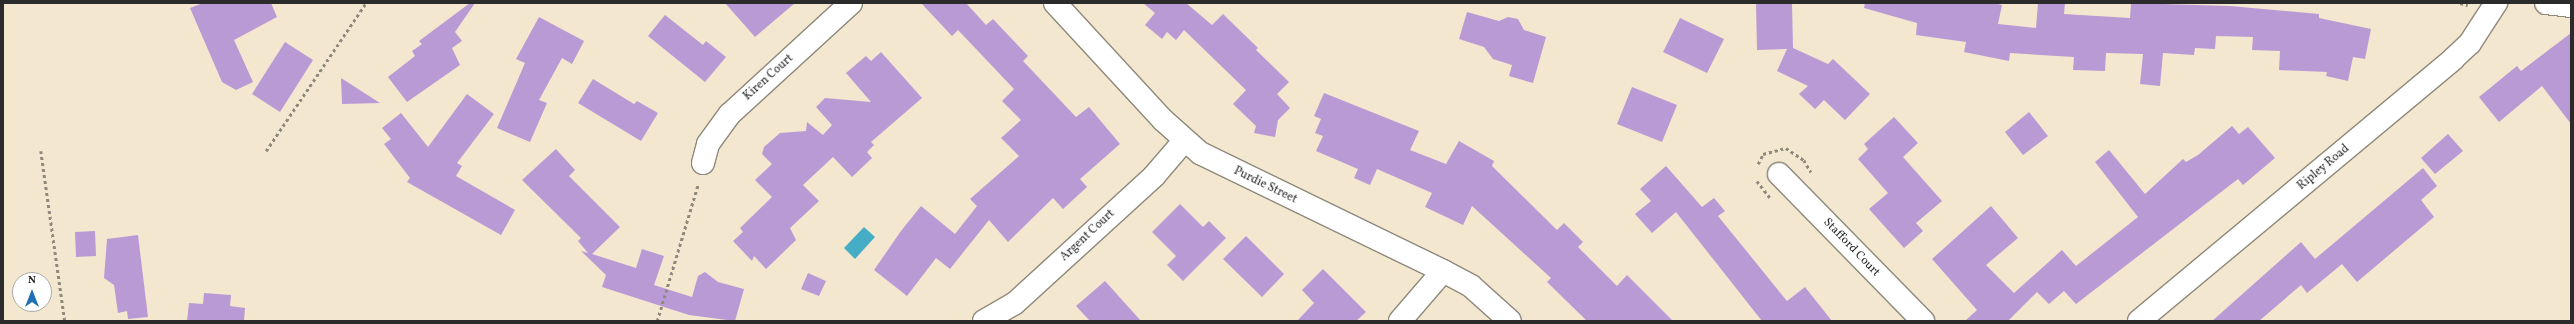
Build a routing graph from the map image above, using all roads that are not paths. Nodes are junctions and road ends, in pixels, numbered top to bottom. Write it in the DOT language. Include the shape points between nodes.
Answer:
graph roads {
  1 [pos="850,3"];
  2 [pos="1055,3"];
  3 [pos="2496,3"];
  4 [pos="1184,141"];
  5 [pos="703,163"];
  6 [pos="1779,174"];
  7 [pos="1443,271"];
  8 [pos="984,321"];
  9 [pos="1400,321"];
  10 [pos="1510,321"];
  11 [pos="1923,321"];
  12 [pos="2139,321"];
  1 -- 5 [label="street, Kiren Court" via="730,114 708,144"];
  2 -- 4 [label="street, Purdie Street"];
  3 -- 12 [label="street, Ripley Road" via="2470,43 2452,60"];
  4 -- 7 [label="street, Purdie Street" via="1216,162"];
  4 -- 8 [label="street, Argent Court" via="1154,176 1014,304"];
  6 -- 11 [label="street, Stafford Court"];
  7 -- 9 [label="street"];
  7 -- 10 [label="street, Purdie Street" via="1471,286"];
}
